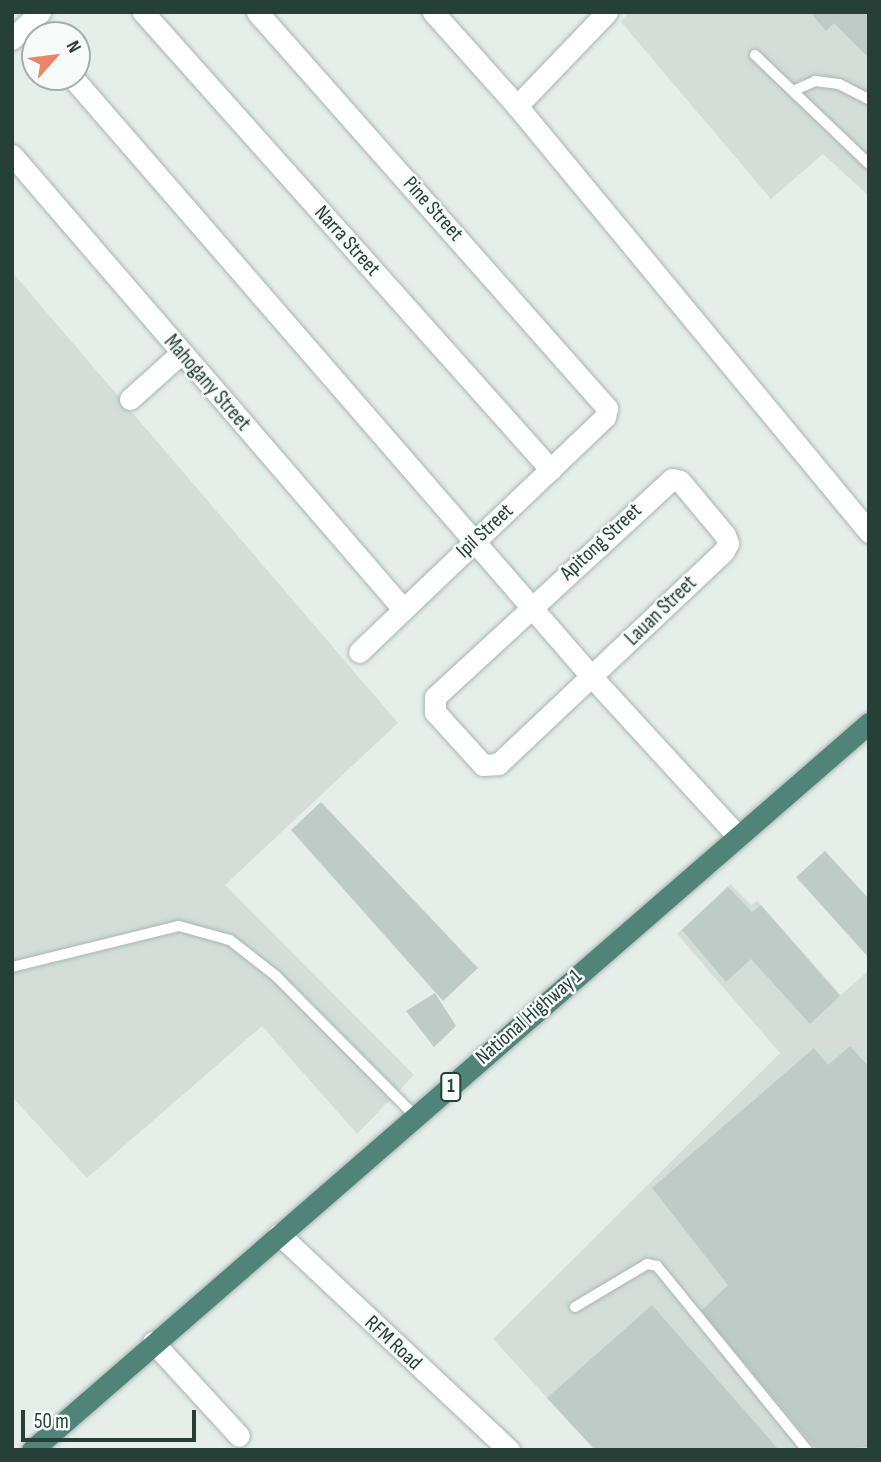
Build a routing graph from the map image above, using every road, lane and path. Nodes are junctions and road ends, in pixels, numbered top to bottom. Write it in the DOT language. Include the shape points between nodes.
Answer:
graph roads {
  1 [pos="143,12"];
  2 [pos="257,12"];
  3 [pos="433,12"];
  4 [pos="607,12"];
  5 [pos="755,55"];
  6 [pos="84,91"];
  7 [pos="793,91"];
  8 [pos="869,99"];
  9 [pos="517,106"];
  10 [pos="12,155"];
  11 [pos="869,164"];
  12 [pos="181,353"];
  13 [pos="130,399"];
  14 [pos="607,408"];
  15 [pos="551,470"];
  16 [pos="672,479"];
  17 [pos="869,532"];
  18 [pos="475,539"];
  19 [pos="532,607"];
  20 [pos="403,609"];
  21 [pos="359,652"];
  22 [pos="592,677"];
  23 [pos="869,723"];
  24 [pos="736,834"];
  25 [pos="12,967"];
  26 [pos="416,1117"];
  27 [pos="279,1234"];
  28 [pos="575,1307"];
  29 [pos="153,1342"];
  30 [pos="239,1436"];
  31 [pos="32,1450"];
  32 [pos="509,1450"];
  33 [pos="807,1450"];
  1 -- 15 [label="street, Narra Street"];
  2 -- 14 [label="street, Pine Street"];
  3 -- 9 [label="street"];
  4 -- 9 [label="street"];
  5 -- 7 [label="lane"];
  6 -- 18 [label="street"];
  7 -- 8 [label="lane" via="815,81 839,83"];
  7 -- 11 [label="lane"];
  9 -- 17 [label="street"];
  10 -- 12 [label="street, Mahogany Street"];
  12 -- 13 [label="street"];
  12 -- 20 [label="street, Mahogany Street"];
  14 -- 15 [label="street, Ipil Street" via="604,417"];
  15 -- 18 [label="street, Ipil Street"];
  16 -- 19 [label="street, Apitong Street"];
  16 -- 22 [label="street, Lauan Street" via="680,481 728,543"];
  18 -- 19 [label="street"];
  18 -- 20 [label="street, Ipil Street"];
  19 -- 22 [label="street"];
  19 -- 22 [label="street, Apitong Street" via="435,697 435,712 491,767"];
  20 -- 21 [label="street, Ipil Street"];
  22 -- 24 [label="street"];
  23 -- 24 [label="highway, National Highway 1 / 1"];
  24 -- 26 [label="highway, National Highway 1 / 1"];
  25 -- 26 [label="lane" via="179,926 230,940 276,976"];
  26 -- 27 [label="highway, National Highway 1 / 1"];
  27 -- 29 [label="highway, National Highway 1 / 1"];
  27 -- 32 [label="street, RFM Road"];
  28 -- 33 [label="lane" via="647,1264 657,1266"];
  29 -- 30 [label="street"];
  29 -- 31 [label="highway, National Highway 1 / 1"];
}
